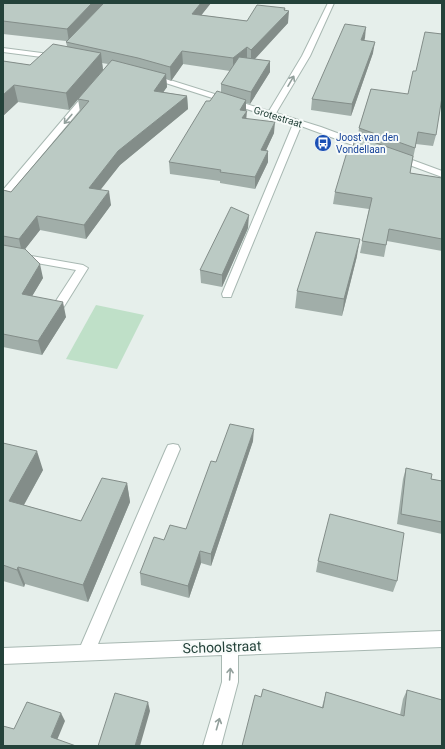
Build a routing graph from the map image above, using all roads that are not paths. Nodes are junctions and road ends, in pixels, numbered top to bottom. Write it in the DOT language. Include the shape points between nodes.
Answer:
graph roads {
  1 [pos="331,3"];
  2 [pos="3,50"];
  3 [pos="65,56"];
  4 [pos="140,74"];
  5 [pos="98,84"];
  6 [pos="271,115"];
  7 [pos="298,123"];
  8 [pos="376,150"];
  9 [pos="391,155"];
  10 [pos="442,174"];
  11 [pos="3,196"];
  12 [pos="3,254"];
  13 [pos="227,294"];
  14 [pos="56,310"];
  15 [pos="173,449"];
  16 [pos="442,639"];
  17 [pos="230,647"];
  18 [pos="86,653"];
  19 [pos="3,656"];
  20 [pos="212,746"];
  6 -- 1 [label="street, one-way" via="306,56"];
  2 -- 3 [label="street"];
  4 -- 6 [label="street, Grotestraat"];
  5 -- 11 [label="street, one-way"];
  6 -- 7 [label="street, Grotestraat"];
  7 -- 8 [label="street, Grotestraat"];
  7 -- 13 [label="street"];
  9 -- 10 [label="street"];
  12 -- 14 [label="street" via="83,268"];
  15 -- 18 [label="street"];
  16 -- 17 [label="street, Schoolstraat"];
  17 -- 18 [label="street, Schoolstraat"];
  20 -- 17 [label="street, one-way" via="230,682"];
  18 -- 19 [label="street, Schoolstraat"];
}
